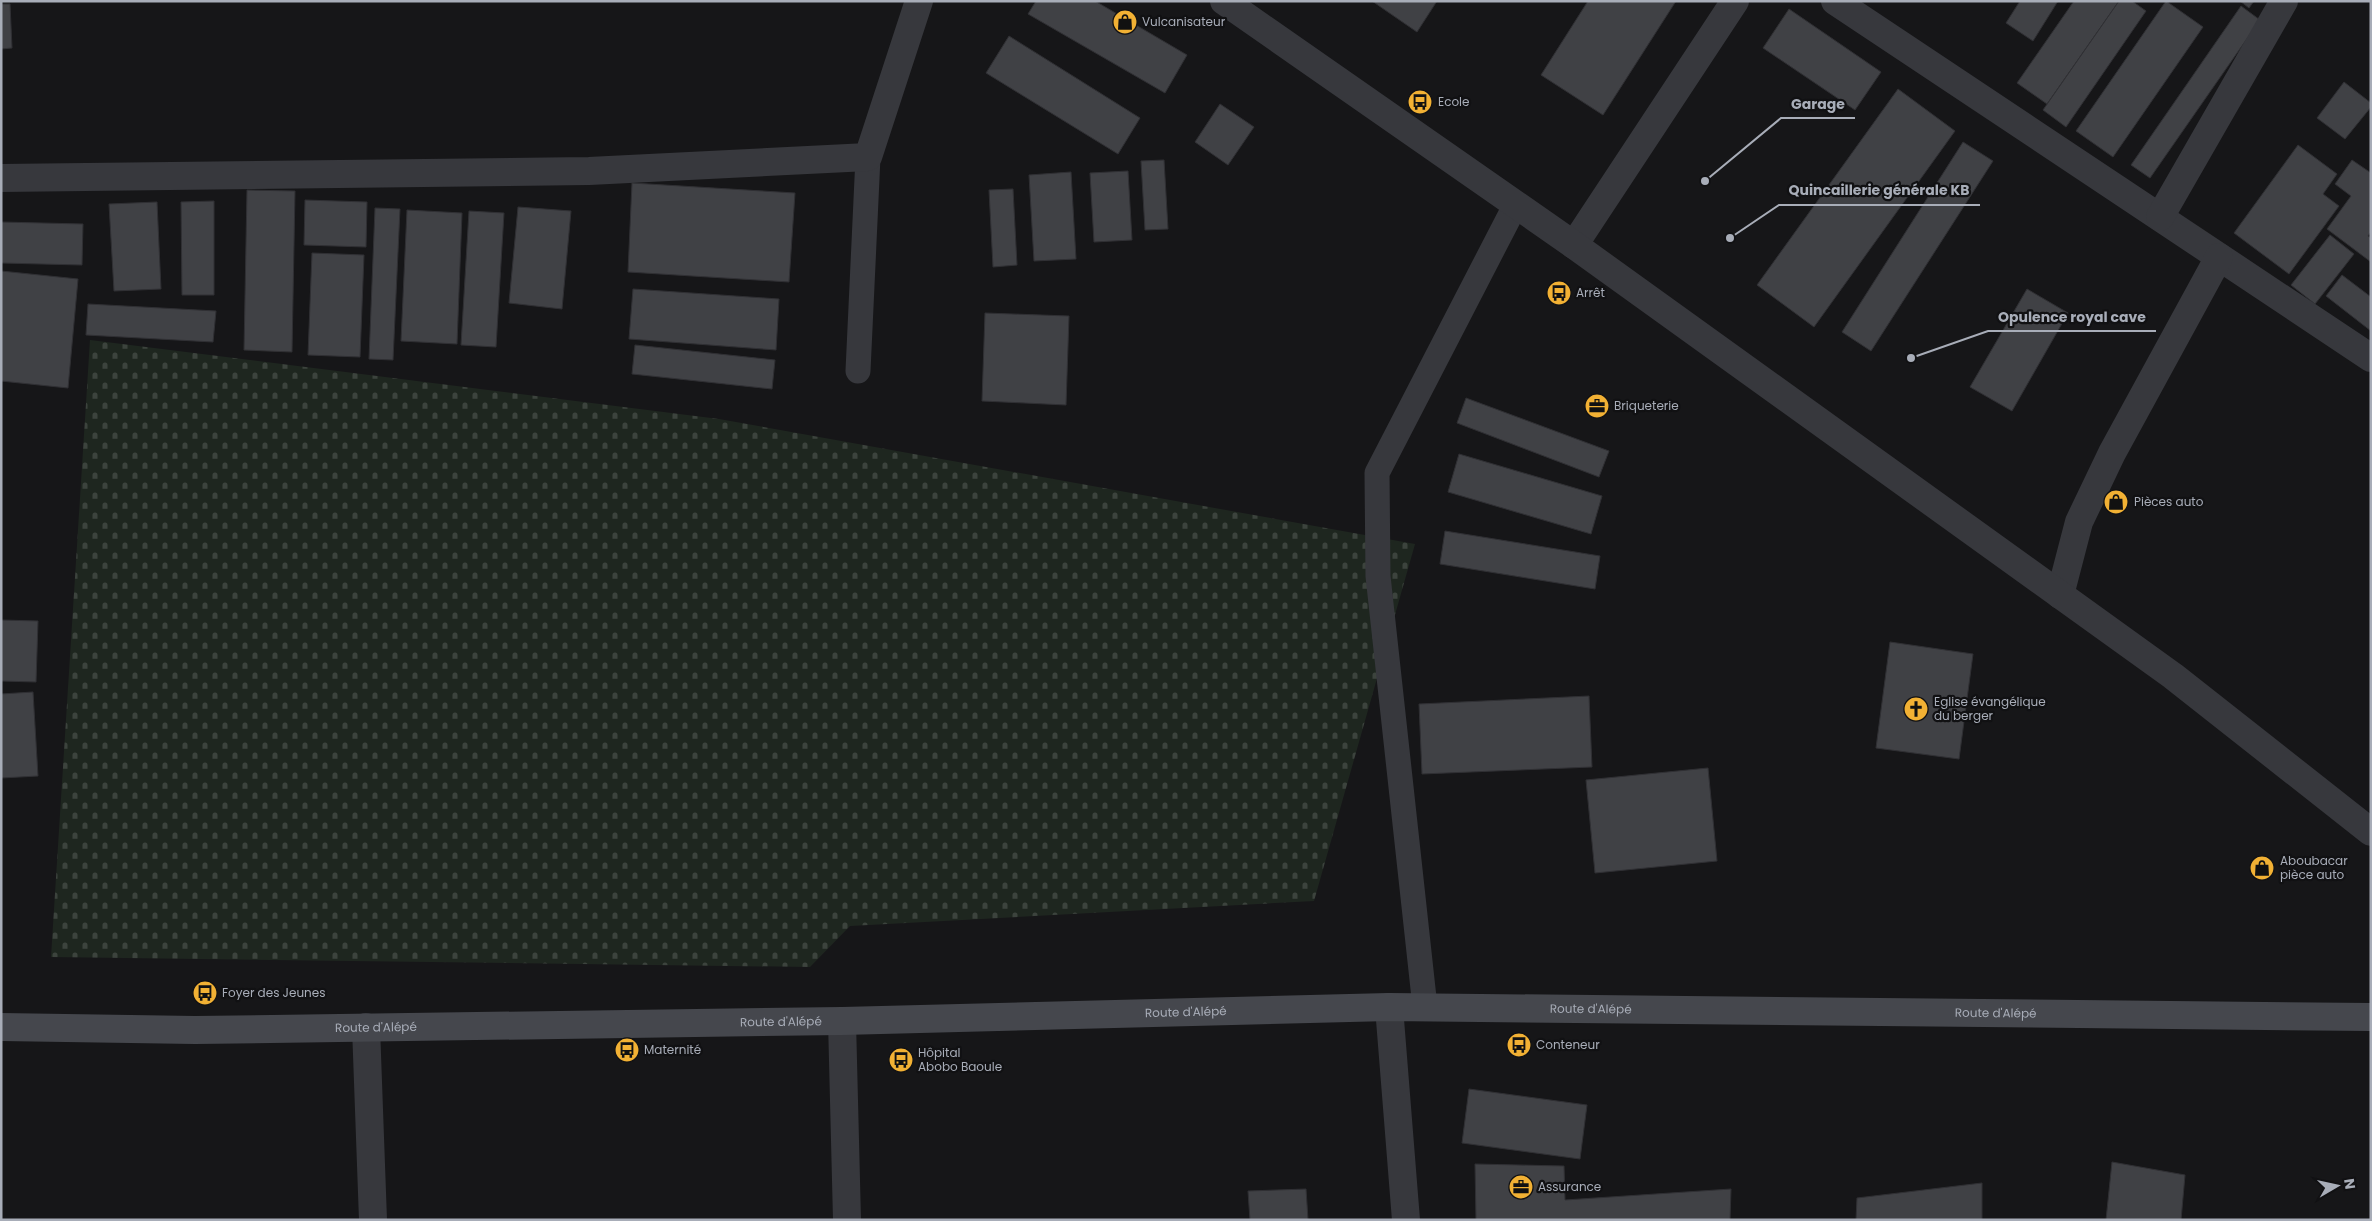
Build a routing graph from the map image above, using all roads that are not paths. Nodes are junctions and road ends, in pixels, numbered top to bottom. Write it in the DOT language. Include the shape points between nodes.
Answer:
graph roads {
  1 [pos="919,1"];
  2 [pos="1224,1"];
  3 [pos="1735,1"];
  4 [pos="1835,1"];
  5 [pos="2284,1"];
  6 [pos="868,157"];
  7 [pos="1,178"];
  8 [pos="1516,204"];
  9 [pos="2160,217"];
  10 [pos="1574,245"];
  11 [pos="2219,257"];
  12 [pos="2371,358"];
  13 [pos="858,371"];
  14 [pos="2060,595"];
  15 [pos="2371,832"];
  16 [pos="1389,1007"];
  17 [pos="1425,1007"];
  18 [pos="2371,1017"];
  19 [pos="842,1021"];
  20 [pos="1,1027"];
  21 [pos="366,1027"];
  22 [pos="373,1220"];
  23 [pos="847,1220"];
  24 [pos="1406,1220"];
  1 -- 6 [label="street"];
  2 -- 8 [label="street"];
  3 -- 10 [label="street"];
  4 -- 9 [label="street"];
  5 -- 9 [label="street"];
  6 -- 7 [label="street" via="589,171"];
  6 -- 13 [label="lane"];
  8 -- 10 [label="street"];
  8 -- 17 [label="lane" via="1377,473 1378,576"];
  9 -- 11 [label="street"];
  10 -- 14 [label="street"];
  11 -- 12 [label="street"];
  11 -- 14 [label="street" via="2112,453 2079,522"];
  14 -- 15 [label="street" via="2173,676"];
  16 -- 17 [label="main road, Route d'Alépé"];
  16 -- 19 [label="main road, Route d'Alépé"];
  16 -- 24 [label="street"];
  17 -- 18 [label="main road, Route d'Alépé"];
  19 -- 21 [label="main road, Route d'Alépé"];
  19 -- 23 [label="street"];
  20 -- 21 [label="main road, Route d'Alépé" via="195,1030"];
  21 -- 22 [label="street"];
}
